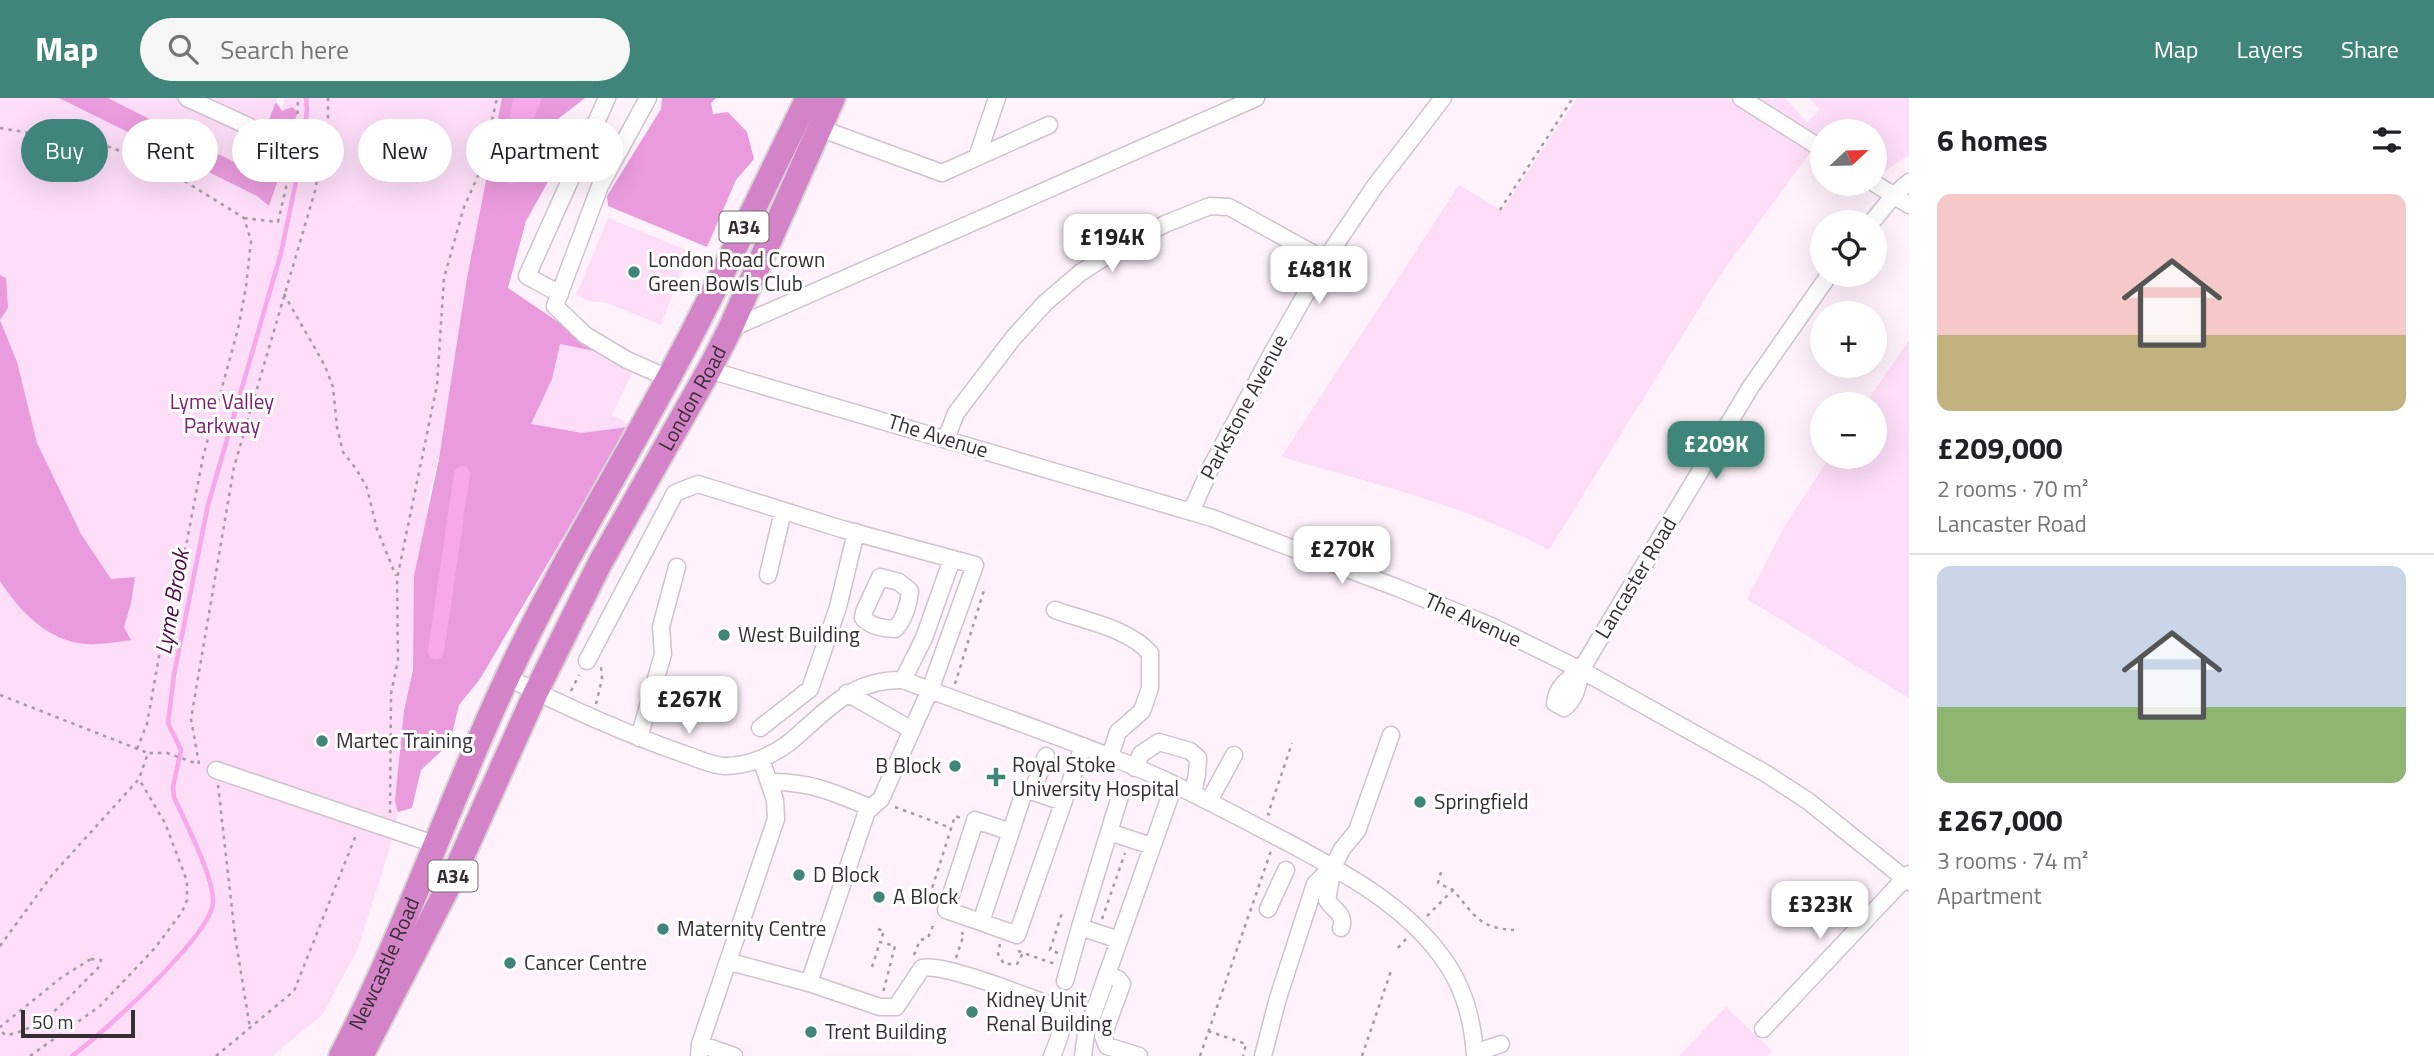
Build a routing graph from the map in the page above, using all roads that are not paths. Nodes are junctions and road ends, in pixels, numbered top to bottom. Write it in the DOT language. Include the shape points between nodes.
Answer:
graph roads {
  1 [pos="187,98"];
  2 [pos="607,98"];
  3 [pos="648,98"];
  4 [pos="808,98"];
  5 [pos="833,98"];
  6 [pos="997,98"];
  7 [pos="1256,98"];
  8 [pos="1443,98"];
  9 [pos="1741,98"];
  10 [pos="234,119"];
  11 [pos="1049,125"];
  12 [pos="819,128"];
  13 [pos="1810,141"];
  14 [pos="977,157"];
  15 [pos="1909,182"];
  16 [pos="1887,191"];
  17 [pos="1894,195"];
  18 [pos="1909,205"];
  19 [pos="1882,210"];
  20 [pos="1325,260"];
  21 [pos="1821,287"];
  22 [pos="560,293"];
  23 [pos="730,329"];
  24 [pos="674,368"];
  25 [pos="709,370"];
  26 [pos="946,439"];
  27 [pos="783,511"];
  28 [pos="1191,512"];
  29 [pos="856,532"];
  30 [pos="952,559"];
  31 [pos="677,567"];
  32 [pos="768,575"];
  33 [pos="909,600"];
  34 [pos="1055,610"];
  35 [pos="932,612"];
  36 [pos="953,623"];
  37 [pos="587,661"];
  38 [pos="1581,670"];
  39 [pos="507,677"];
  40 [pos="903,680"];
  41 [pos="930,690"];
  42 [pos="536,692"];
  43 [pos="847,693"];
  44 [pos="760,728"];
  45 [pos="912,730"];
  46 [pos="1391,735"];
  47 [pos="639,738"];
  48 [pos="1083,746"];
  49 [pos="1234,755"];
  50 [pos="1046,756"];
  51 [pos="1110,756"];
  52 [pos="761,759"];
  53 [pos="1135,768"];
  54 [pos="216,770"];
  55 [pos="770,782"];
  56 [pos="1174,785"];
  57 [pos="1032,792"];
  58 [pos="1121,793"];
  59 [pos="1193,793"];
  60 [pos="1209,801"];
  61 [pos="1063,802"];
  62 [pos="875,804"];
  63 [pos="1011,832"];
  64 [pos="1109,832"];
  65 [pos="1145,843"];
  66 [pos="434,844"];
  67 [pos="1333,867"];
  68 [pos="1286,870"];
  69 [pos="1908,878"];
  70 [pos="1268,909"];
  71 [pos="981,922"];
  72 [pos="1080,927"];
  73 [pos="1341,928"];
  74 [pos="1112,937"];
  75 [pos="730,962"];
  76 [pos="1107,974"];
  77 [pos="1065,981"];
  78 [pos="809,983"];
  79 [pos="1763,1002"];
  80 [pos="1777,1014"];
  81 [pos="1763,1029"];
  82 [pos="1501,1044"];
  83 [pos="700,1050"];
  84 [pos="1475,1054"];
  85 [pos="341,1056"];
  86 [pos="361,1056"];
  87 [pos="734,1056"];
  88 [pos="1052,1056"];
  89 [pos="1083,1056"];
  90 [pos="1139,1056"];
  91 [pos="1263,1056"];
  1 -- 10 [label="street"];
  2 -- 22 [label="street" via="527,276"];
  3 -- 22 [label="street" via="600,186"];
  4 -- 24 [label="highway, London Road / A34"];
  5 -- 12 [label="highway, London Road / A34"];
  6 -- 14 [label="street"];
  7 -- 23 [label="street"];
  8 -- 20 [label="street, Parkstone Avenue"];
  9 -- 13 [label="street"];
  11 -- 14 [label="street"];
  12 -- 14 [label="street" via="942,173"];
  12 -- 23 [label="highway, London Road / A34"];
  15 -- 17 [label="street"];
  16 -- 17 [label="street"];
  17 -- 18 [label="street"];
  17 -- 19 [label="street"];
  20 -- 26 [label="street" via="1221,205 1165,224 1117,249 1045,303 956,413"];
  20 -- 28 [label="street, Parkstone Avenue"];
  21 -- 38 [label="street, Lancaster Road" via="1750,388"];
  22 -- 24 [label="street" via="555,306 584,335 627,360"];
  23 -- 25 [label="highway, London Road / A34"];
  24 -- 25 [label="highway"];
  24 -- 39 [label="highway, London Road / A34"];
  25 -- 26 [label="street, The Avenue"];
  25 -- 42 [label="highway, London Road / A34" via="600,563"];
  26 -- 28 [label="street, The Avenue"];
  27 -- 29 [label="street"];
  27 -- 32 [label="street"];
  27 -- 37 [label="street" via="698,484 675,493"];
  28 -- 38 [label="street, The Avenue" via="1409,592"];
  29 -- 30 [label="street"];
  29 -- 44 [label="street" via="838,607 810,689"];
  30 -- 35 [label="street"];
  30 -- 36 [label="street" via="975,565"];
  31 -- 47 [label="street" via="661,627 663,654"];
  33 -- 35 [label="street"];
  34 -- 51 [label="street" via="1113,630 1150,653 1150,688 1142,711 1118,732"];
  35 -- 36 [label="street"];
  35 -- 40 [label="street" via="925,638"];
  36 -- 41 [label="street"];
  38 -- 69 [label="street, The Avenue" via="1765,773"];
  39 -- 42 [label="street"];
  39 -- 66 [label="highway, Newcastle Road / A34"];
  40 -- 41 [label="street"];
  40 -- 43 [label="street" via="871,683"];
  41 -- 45 [label="street"];
  41 -- 48 [label="street"];
  42 -- 47 [label="street"];
  42 -- 86 [label="highway, Newcastle Road / A34" via="452,879"];
  43 -- 45 [label="street"];
  43 -- 52 [label="street" via="787,744"];
  45 -- 62 [label="street"];
  46 -- 67 [label="street" via="1357,831"];
  47 -- 52 [label="street" via="723,766"];
  48 -- 51 [label="street"];
  48 -- 61 [label="street"];
  49 -- 60 [label="street"];
  50 -- 57 [label="street"];
  51 -- 53 [label="street"];
  52 -- 55 [label="street"];
  53 -- 56 [label="street"];
  53 -- 59 [label="street" via="1141,754 1159,741 1190,751 1198,758"];
  54 -- 66 [label="street"];
  55 -- 62 [label="street" via="818,786"];
  55 -- 75 [label="street" via="776,819"];
  56 -- 59 [label="street"];
  56 -- 65 [label="street"];
  57 -- 61 [label="street"];
  57 -- 63 [label="street" via="1025,789"];
  58 -- 64 [label="street"];
  59 -- 60 [label="street"];
  60 -- 67 [label="street"];
  61 -- 71 [label="street" via="1017,935"];
  62 -- 78 [label="street" via="867,811"];
  63 -- 71 [label="street"];
  63 -- 71 [label="street" via="975,820 946,910"];
  64 -- 65 [label="street"];
  64 -- 72 [label="street"];
  65 -- 74 [label="street"];
  66 -- 85 [label="highway, Newcastle Road / A34" via="387,960"];
  67 -- 73 [label="street" via="1327,900 1342,915"];
  67 -- 84 [label="street" via="1381,898 1443,957 1461,989 1473,1028"];
  67 -- 91 [label="street" via="1315,884"];
  68 -- 70 [label="street"];
  69 -- 80 [label="street"];
  72 -- 74 [label="street"];
  72 -- 77 [label="street"];
  74 -- 76 [label="street"];
  75 -- 78 [label="street"];
  75 -- 83 [label="street"];
  76 -- 89 [label="street"];
  76 -- 90 [label="street" via="1122,984 1104,1042"];
  78 -- 88 [label="street" via="880,1007 896,1007 922,968 951,971 1059,1008 1063,1016 1060,1037"];
  79 -- 80 [label="street"];
  80 -- 81 [label="street"];
  82 -- 84 [label="street"];
  83 -- 87 [label="street"];
}
